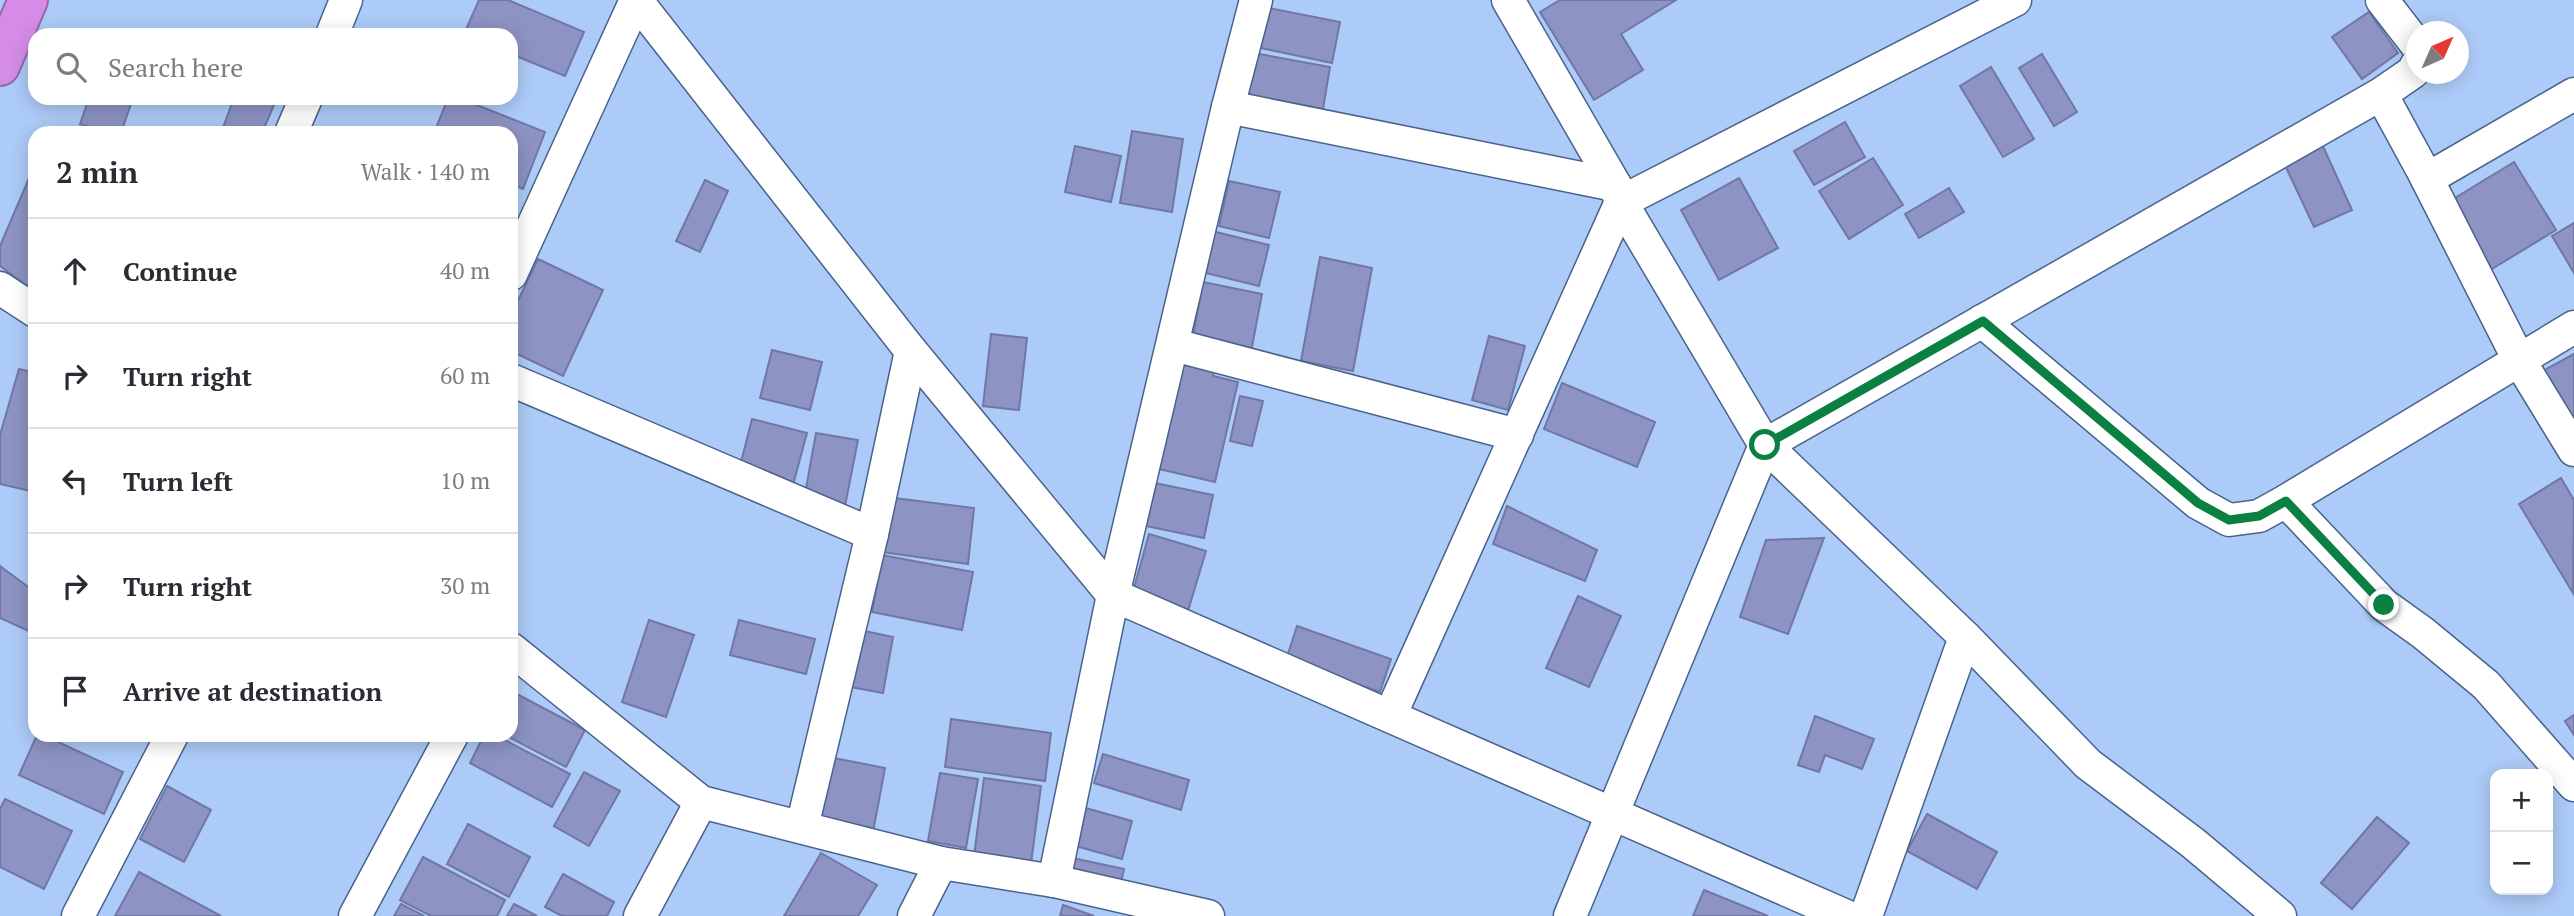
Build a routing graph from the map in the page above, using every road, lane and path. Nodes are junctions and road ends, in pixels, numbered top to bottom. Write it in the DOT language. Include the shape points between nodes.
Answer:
graph roads {
  1 [pos="28,0"];
  2 [pos="346,0"];
  3 [pos="636,0"];
  4 [pos="1256,0"];
  5 [pos="2015,0"];
  6 [pos="1518,3"];
  7 [pos="2390,4"];
  8 [pos="335,28"];
  9 [pos="2406,28"];
  10 [pos="0,66"];
  11 [pos="2406,77"];
  12 [pos="2381,94"];
  13 [pos="2574,94"];
  14 [pos="303,105"];
  15 [pos="1228,107"];
  16 [pos="294,126"];
  17 [pos="2427,179"];
  18 [pos="1618,193"];
  19 [pos="518,259"];
  20 [pos="0,288"];
  21 [pos="28,306"];
  22 [pos="1983,321"];
  23 [pos="2574,327"];
  24 [pos="1174,345"];
  25 [pos="911,351"];
  26 [pos="2519,360"];
  27 [pos="518,383"];
  28 [pos="1517,435"];
  29 [pos="1765,445"];
  30 [pos="2574,450"];
  31 [pos="2286,501"];
  32 [pos="872,534"];
  33 [pos="1113,595"];
  34 [pos="1965,637"];
  35 [pos="518,655"];
  36 [pos="1390,716"];
  37 [pos="168,742"];
  38 [pos="448,742"];
  39 [pos="2574,785"];
  40 [pos="701,802"];
  41 [pos="1614,814"];
  42 [pos="802,827"];
  43 [pos="941,863"];
  44 [pos="1054,881"];
  45 [pos="1201,915"];
  46 [pos="78,916"];
  47 [pos="355,916"];
  48 [pos="640,916"];
  49 [pos="914,916"];
  50 [pos="1570,916"];
  51 [pos="1846,916"];
  52 [pos="1866,916"];
  53 [pos="2280,916"];
  54 [pos="2296,916"];
  55 [pos="2306,916"];
  1 -- 10 [label="highway"];
  2 -- 8 [label="street"];
  3 -- 19 [label="street"];
  3 -- 25 [label="street"];
  4 -- 15 [label="street"];
  5 -- 18 [label="street"];
  6 -- 18 [label="street"];
  7 -- 9 [label="street"];
  11 -- 12 [label="street"];
  12 -- 17 [label="street"];
  12 -- 22 [label="street"];
  13 -- 17 [label="street"];
  14 -- 16 [label="street"];
  15 -- 18 [label="street"];
  15 -- 24 [label="street"];
  17 -- 26 [label="street"];
  18 -- 28 [label="street"];
  18 -- 29 [label="street"];
  20 -- 21 [label="street"];
  22 -- 29 [label="street"];
  22 -- 31 [label="street" via="2198,503 2229,520 2259,516"];
  23 -- 26 [label="street"];
  24 -- 28 [label="street"];
  24 -- 33 [label="street"];
  25 -- 32 [label="street"];
  25 -- 33 [label="street"];
  26 -- 30 [label="street"];
  26 -- 31 [label="street"];
  27 -- 32 [label="street"];
  28 -- 36 [label="street"];
  29 -- 34 [label="street"];
  29 -- 41 [label="street"];
  31 -- 39 [label="street" via="2384,605 2486,685"];
  32 -- 42 [label="street"];
  33 -- 36 [label="street"];
  33 -- 44 [label="street"];
  34 -- 52 [label="street"];
  34 -- 53 [label="street" via="2088,765 2193,843"];
  35 -- 40 [label="street"];
  36 -- 41 [label="street"];
  37 -- 46 [label="street"];
  38 -- 47 [label="street"];
  40 -- 42 [label="street"];
  40 -- 48 [label="street"];
  41 -- 50 [label="street"];
  41 -- 51 [label="street"];
  42 -- 43 [label="street"];
  43 -- 44 [label="street"];
  43 -- 49 [label="street"];
  44 -- 45 [label="street"];
  54 -- 55 [label="street"];
}
